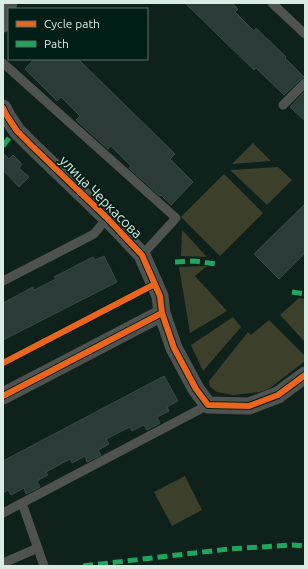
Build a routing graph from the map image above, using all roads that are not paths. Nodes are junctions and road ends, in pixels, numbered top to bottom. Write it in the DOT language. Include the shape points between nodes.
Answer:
graph roads {
  1 [pos="9,3"];
  2 [pos="272,3"];
  3 [pos="3,24"];
  4 [pos="305,34"];
  5 [pos="3,63"];
  6 [pos="305,83"];
  7 [pos="283,105"];
  8 [pos="3,108"];
  9 [pos="107,218"];
  10 [pos="142,255"];
  11 [pos="3,281"];
  12 [pos="162,313"];
  13 [pos="305,375"];
  14 [pos="3,396"];
  15 [pos="208,405"];
  16 [pos="22,503"];
  17 [pos="3,513"];
  18 [pos="38,548"];
  19 [pos="3,563"];
  20 [pos="44,566"];
  1 -- 3 [label="street"];
  2 -- 4 [label="lane"];
  5 -- 10 [label="lane" via="176,218"];
  6 -- 7 [label="lane"];
  8 -- 9 [label="street, улица Черкасова" via="18,131 33,147"];
  9 -- 10 [label="street, улица Черкасова"];
  9 -- 11 [label="lane" via="94,234"];
  10 -- 12 [label="street, улица Черкасова" via="160,296"];
  12 -- 14 [label="street"];
  12 -- 15 [label="street, улица Черкасова" via="174,348 196,389"];
  13 -- 15 [label="street" via="278,395 249,406"];
  15 -- 16 [label="lane"];
  16 -- 17 [label="lane"];
  16 -- 18 [label="lane"];
  18 -- 19 [label="lane"];
  18 -- 20 [label="lane"];
}
